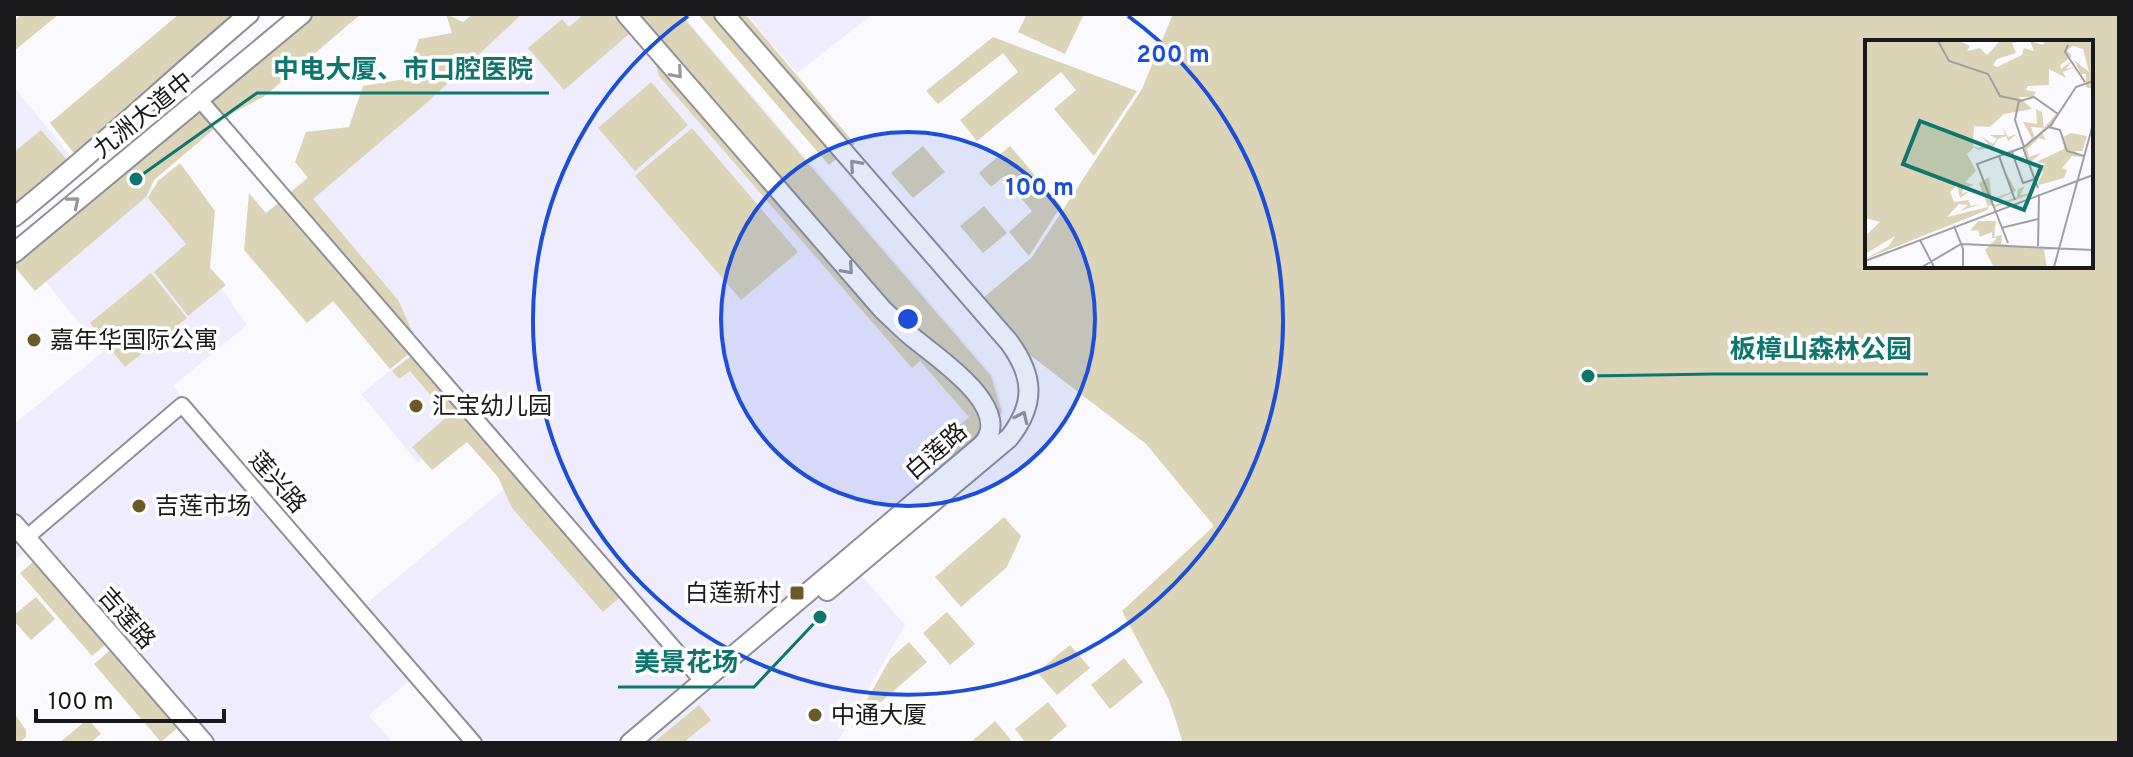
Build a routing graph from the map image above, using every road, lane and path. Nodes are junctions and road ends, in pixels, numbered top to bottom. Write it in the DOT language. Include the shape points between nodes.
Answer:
graph roads {
  1 [pos="249,14"];
  2 [pos="302,14"];
  3 [pos="626,14"];
  4 [pos="724,14"];
  5 [pos="200,100"];
  6 [pos="14,217"];
  7 [pos="14,253"];
  8 [pos="20,531"];
  9 [pos="704,683"];
  10 [pos="204,743"];
  11 [pos="474,743"];
  12 [pos="630,743"];
  13 [pos="648,743"];
  1 -- 6 [label="main road, 九洲大道中"];
  2 -- 5 [label="main road, 九洲大道中"];
  3 -- 9 [label="main road, 白莲路, one-way" via="883,310 972,389 990,421 982,445"];
  13 -- 4 [label="main road, 白莲路, one-way" via="1002,445 1029,401 1025,368 1009,342"];
  7 -- 5 [label="main road, 九洲大道中, one-way"];
  5 -- 9 [label="street"];
  8 -- 10 [label="main road, 吉莲路"];
  8 -- 11 [label="street, 莲兴路" via="182,405"];
  9 -- 12 [label="main road, 白莲路"];
}
